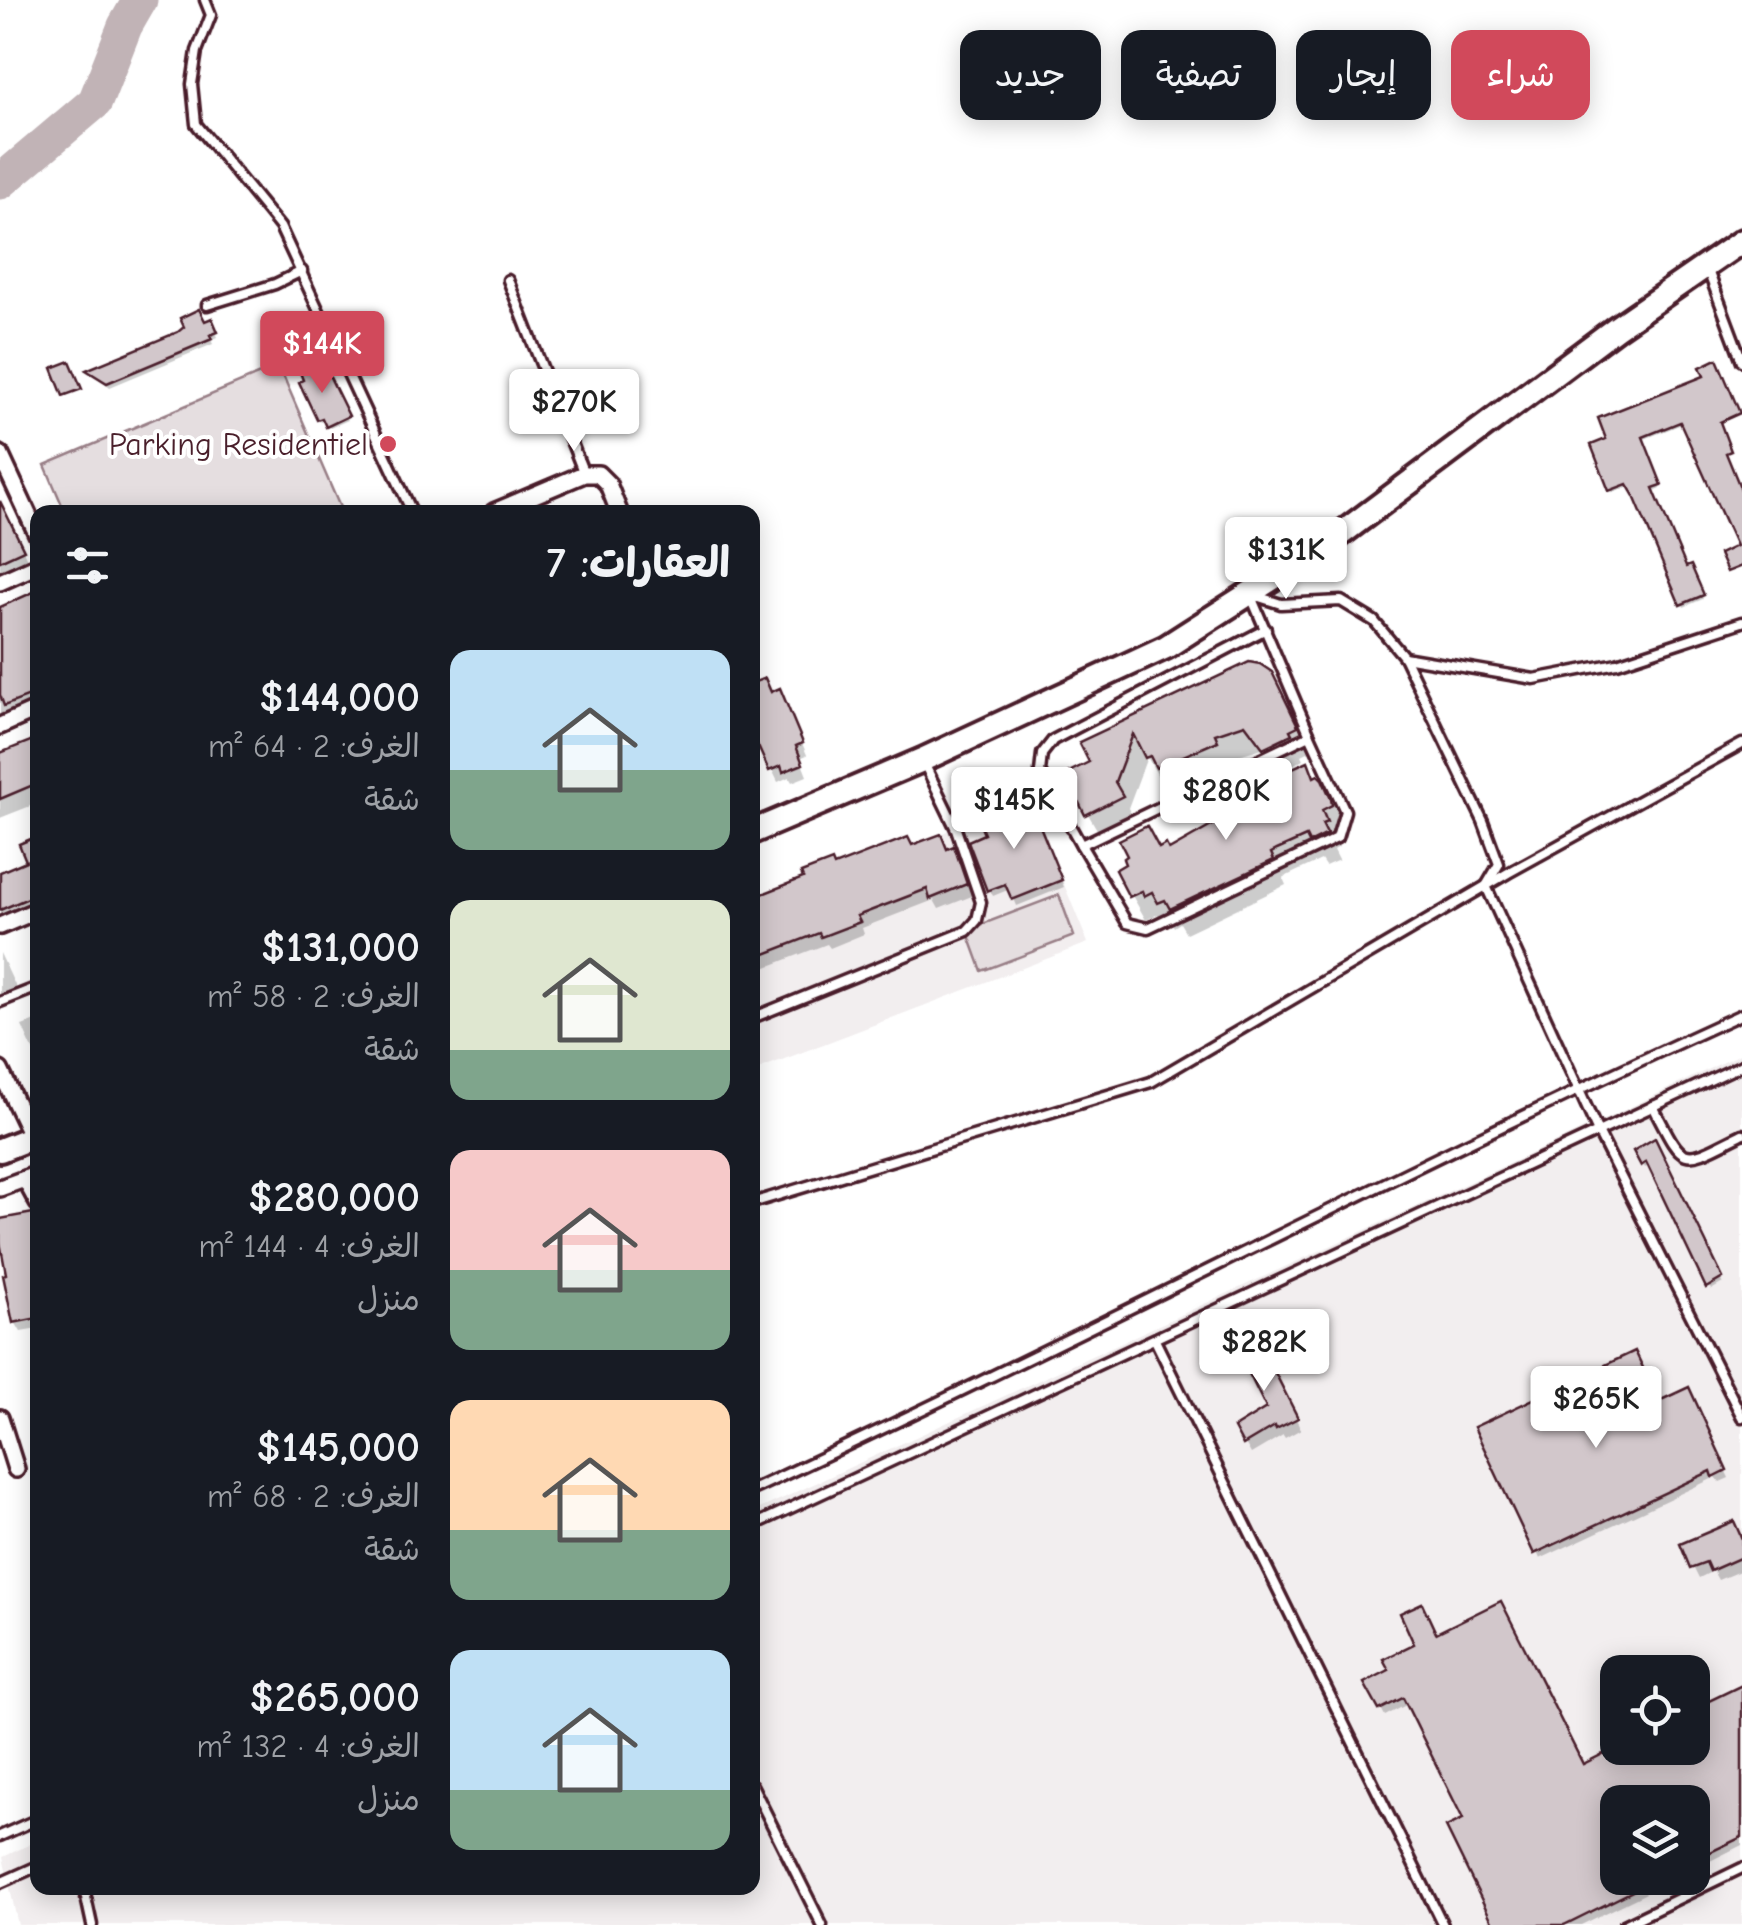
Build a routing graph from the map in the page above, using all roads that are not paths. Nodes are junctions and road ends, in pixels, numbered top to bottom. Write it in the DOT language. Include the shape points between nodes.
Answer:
graph roads {
  1 [pos="205,0"];
  2 [pos="1742,241"];
  3 [pos="1706,268"];
  4 [pos="302,271"];
  5 [pos="508,280"];
  6 [pos="208,305"];
  7 [pos="1742,361"];
  8 [pos="0,454"];
  9 [pos="584,474"];
  10 [pos="409,505"];
  11 [pos="511,505"];
  12 [pos="617,505"];
  13 [pos="30,519"];
  14 [pos="30,569"];
  15 [pos="0,582"];
  16 [pos="1250,594"];
  17 [pos="1742,622"];
  18 [pos="1266,629"];
  19 [pos="1404,657"];
  20 [pos="30,713"];
  21 [pos="0,726"];
  22 [pos="1310,734"];
  23 [pos="1742,744"];
  24 [pos="922,760"];
  25 [pos="760,829"];
  26 [pos="1081,845"];
  27 [pos="1486,886"];
  28 [pos="30,913"];
  29 [pos="0,926"];
  30 [pos="30,990"];
  31 [pos="0,1002"];
  32 [pos="1742,1014"];
  33 [pos="760,1015"];
  34 [pos="1742,1065"];
  35 [pos="0,1070"];
  36 [pos="1579,1088"];
  37 [pos="16,1103"];
  38 [pos="1653,1106"];
  39 [pos="0,1109"];
  40 [pos="30,1127"];
  41 [pos="1598,1132"];
  42 [pos="1742,1134"];
  43 [pos="30,1138"];
  44 [pos="0,1150"];
  45 [pos="30,1177"];
  46 [pos="0,1188"];
  47 [pos="760,1201"];
  48 [pos="1155,1340"];
  49 [pos="1742,1417"];
  50 [pos="0,1418"];
  51 [pos="16,1469"];
  52 [pos="760,1486"];
  53 [pos="760,1522"];
  54 [pos="760,1801"];
  55 [pos="30,1823"];
  56 [pos="0,1836"];
  57 [pos="1742,1868"];
  58 [pos="30,1870"];
  59 [pos="0,1883"];
  60 [pos="86,1895"];
  61 [pos="92,1925"];
  62 [pos="822,1925"];
  63 [pos="1444,1925"];
  64 [pos="1624,1925"];
  1 -- 4 [label="lane" via="211,15 192,84 196,124 280,227"];
  2 -- 3 [label="main road"];
  3 -- 7 [label="lane"];
  3 -- 16 [label="main road"];
  4 -- 6 [label="lane"];
  4 -- 10 [label="lane"];
  5 -- 9 [label="lane"];
  8 -- 13 [label="street"];
  9 -- 11 [label="street"];
  9 -- 12 [label="street" via="598,474"];
  14 -- 15 [label="street"];
  16 -- 18 [label="lane"];
  16 -- 19 [label="lane" via="1281,604 1341,601 1374,621"];
  16 -- 24 [label="main road" via="1166,647"];
  17 -- 19 [label="lane" via="1617,663 1534,679"];
  18 -- 22 [label="lane"];
  18 -- 26 [label="lane" via="1053,740 1040,772"];
  19 -- 27 [label="lane" via="1498,864"];
  20 -- 21 [label="street"];
  22 -- 26 [label="lane"];
  22 -- 26 [label="lane" via="1346,811 1337,838 1148,928 1127,923"];
  23 -- 27 [label="lane"];
  24 -- 25 [label="main road"];
  24 -- 33 [label="lane" via="982,902 977,920 967,931"];
  27 -- 36 [label="lane"];
  27 -- 47 [label="lane" via="1150,1082"];
  28 -- 29 [label="street"];
  30 -- 31 [label="lane"];
  32 -- 36 [label="lane"];
  34 -- 38 [label="lane"];
  35 -- 37 [label="street"];
  36 -- 41 [label="lane"];
  36 -- 52 [label="lane"];
  37 -- 39 [label="street"];
  37 -- 40 [label="street"];
  38 -- 41 [label="lane"];
  38 -- 42 [label="lane" via="1676,1150 1686,1156"];
  41 -- 48 [label="lane"];
  41 -- 49 [label="lane"];
  43 -- 44 [label="main road"];
  45 -- 46 [label="street"];
  48 -- 53 [label="lane"];
  48 -- 63 [label="lane"];
  50 -- 51 [label="street"];
  54 -- 62 [label="lane"];
  55 -- 56 [label="lane"];
  57 -- 64 [label="lane"];
  58 -- 59 [label="lane"];
  60 -- 61 [label="lane"];
}
